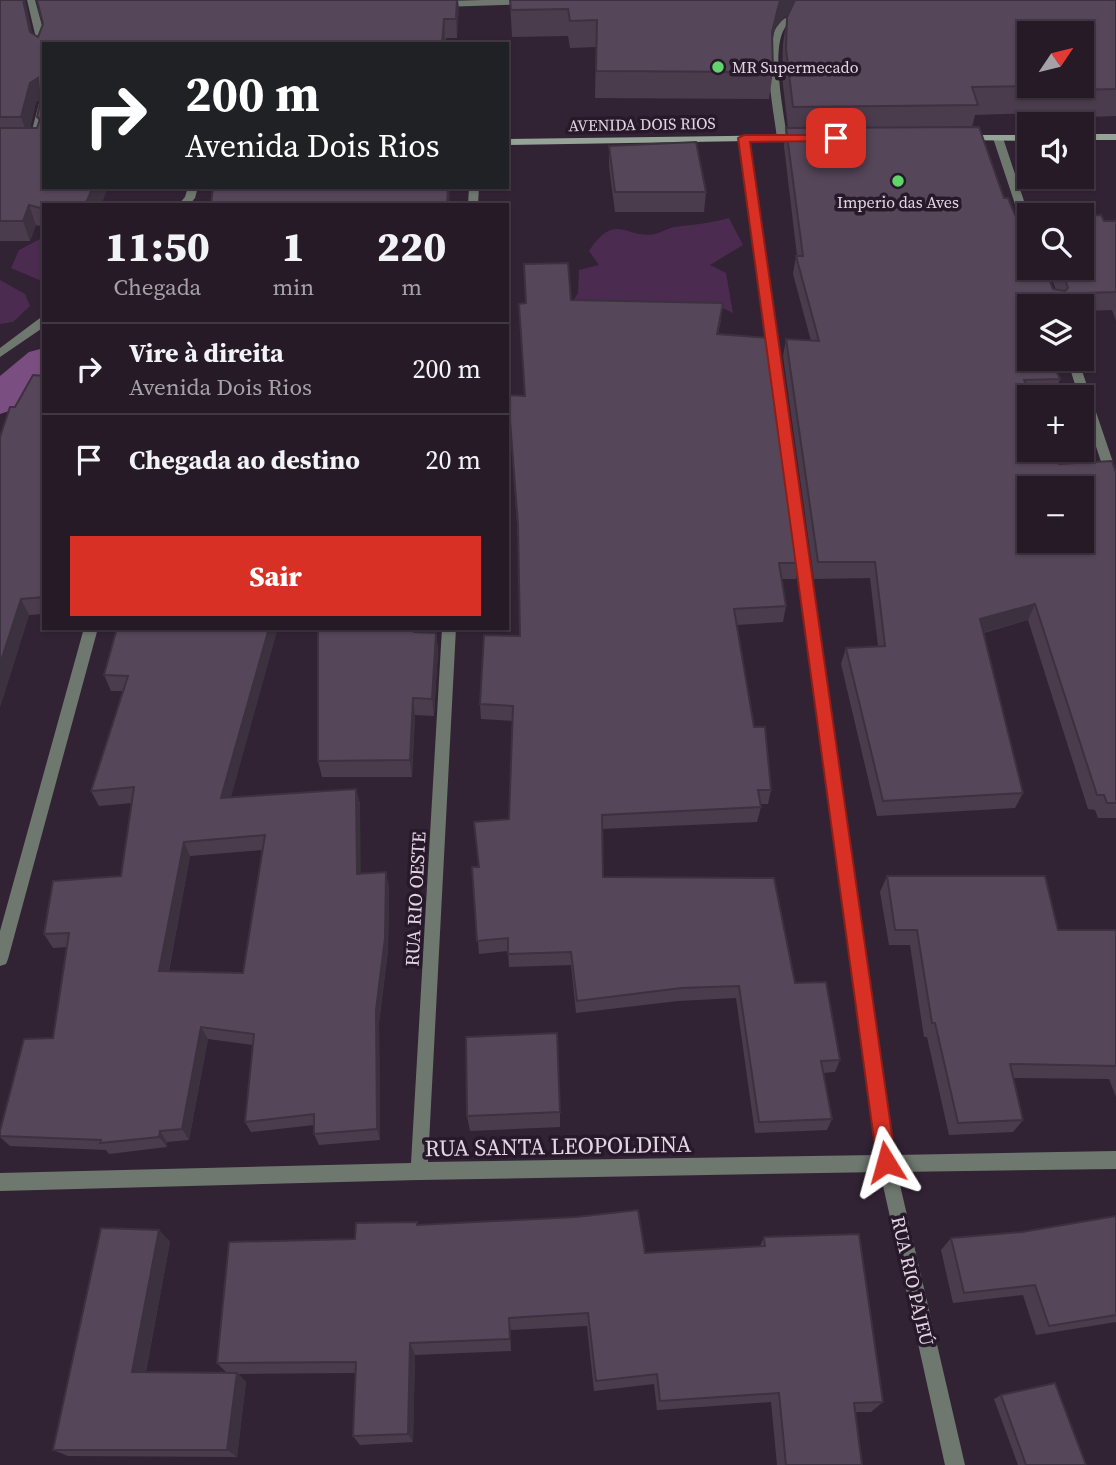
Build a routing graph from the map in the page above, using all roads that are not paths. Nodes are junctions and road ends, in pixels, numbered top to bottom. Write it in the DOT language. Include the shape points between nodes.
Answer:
graph roads {
  1 [pos="31,0"];
  2 [pos="562,0"];
  3 [pos="425,4"];
  4 [pos="814,11"];
  5 [pos="42,43"];
  6 [pos="42,110"];
  7 [pos="1094,137"];
  8 [pos="1116,137"];
  9 [pos="744,138"];
  10 [pos="782,138"];
  11 [pos="809,138"];
  12 [pos="957,138"];
  13 [pos="998,138"];
  14 [pos="1017,138"];
  15 [pos="33,142"];
  16 [pos="509,142"];
  17 [pos="1020,203"];
  18 [pos="42,322"];
  19 [pos="0,353"];
  20 [pos="1076,371"];
  21 [pos="1116,489"];
  22 [pos="91,630"];
  23 [pos="449,630"];
  24 [pos="0,959"];
  25 [pos="1116,1160"];
  26 [pos="886,1162"];
  27 [pos="419,1171"];
  28 [pos="0,1182"];
  29 [pos="955,1465"];
  1 -- 5 [label="street"];
  2 -- 3 [label="street"];
  4 -- 10 [label="street" via="791,17 781,26 774,52"];
  6 -- 15 [label="street"];
  7 -- 8 [label="main road"];
  9 -- 10 [label="main road, AVENIDA DOIS RIOS"];
  9 -- 16 [label="main road, AVENIDA DOIS RIOS"];
  9 -- 26 [label="street, RUA RIO PAJEÚ"];
  10 -- 11 [label="main road, AVENIDA DOIS RIOS"];
  12 -- 13 [label="main road"];
  13 -- 14 [label="main road"];
  13 -- 17 [label="street"];
  18 -- 19 [label="street"];
  20 -- 21 [label="street"];
  22 -- 24 [label="street"];
  23 -- 27 [label="street, RUA RIO OESTE"];
  25 -- 26 [label="street, RUA SANTA LEOPOLDINA"];
  26 -- 27 [label="street, RUA SANTA LEOPOLDINA"];
  26 -- 29 [label="street, RUA RIO PAJEÚ"];
  27 -- 28 [label="street, RUA SANTA LEOPOLDINA"];
}
